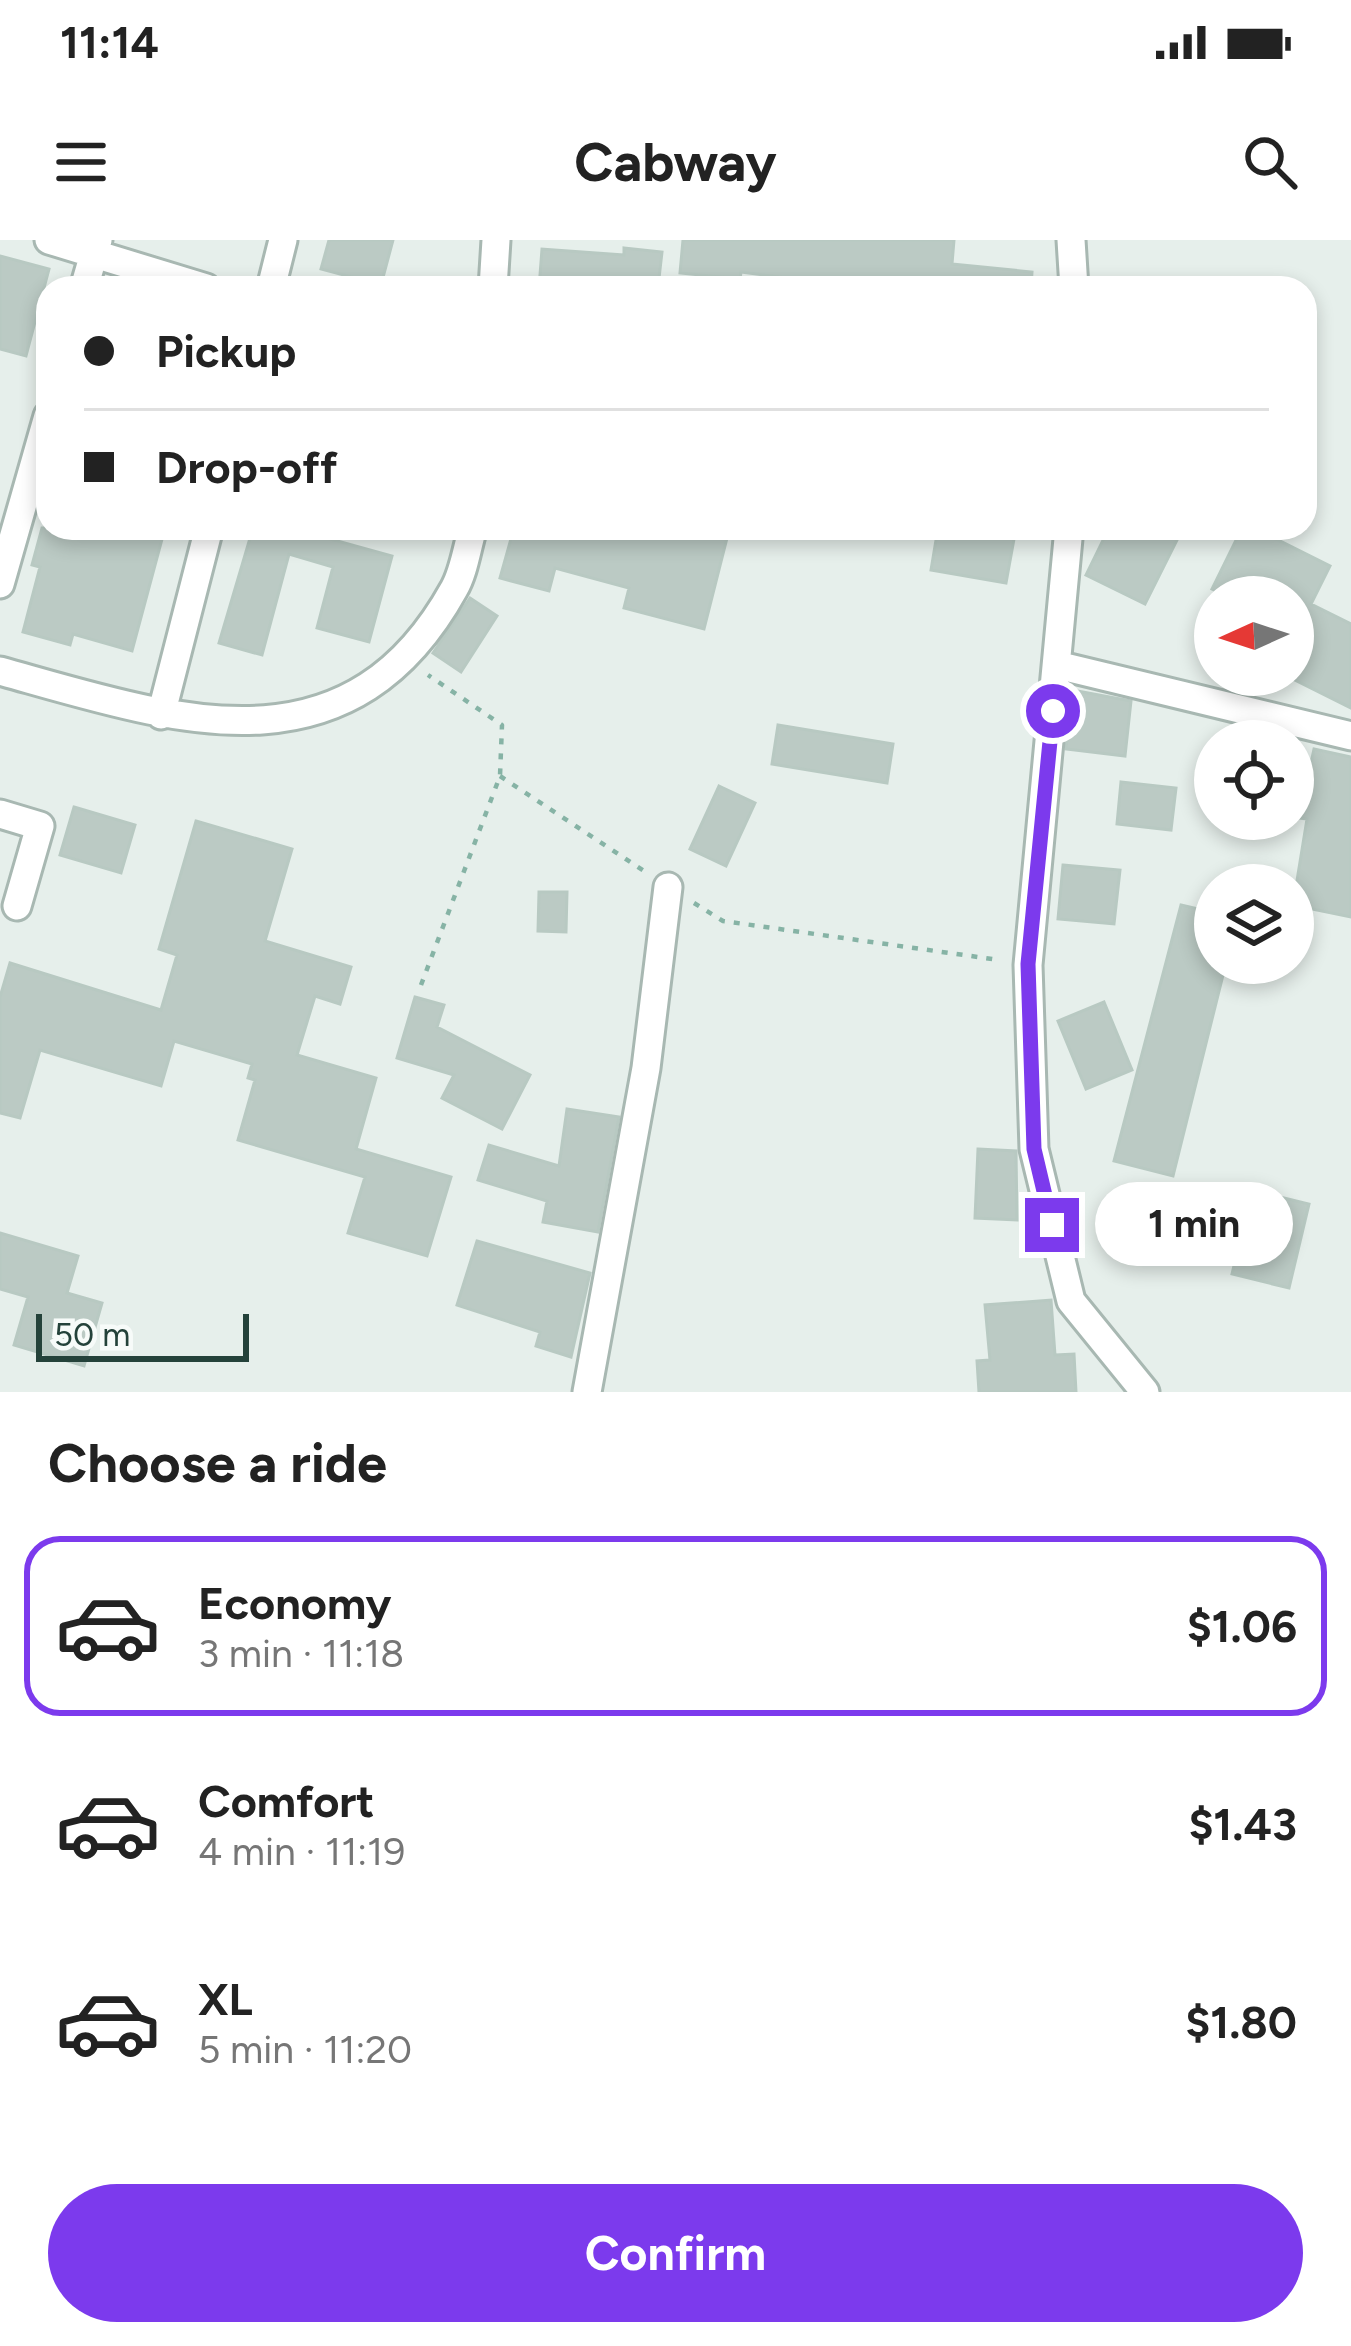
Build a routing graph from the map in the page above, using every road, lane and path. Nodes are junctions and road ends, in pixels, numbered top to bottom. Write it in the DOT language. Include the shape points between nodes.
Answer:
graph roads {
  1 [pos="50,240"];
  2 [pos="283,240"];
  3 [pos="496,240"];
  4 [pos="1071,240"];
  5 [pos="96,246"];
  6 [pos="87,276"];
  7 [pos="175,276"];
  8 [pos="274,276"];
  9 [pos="494,276"];
  10 [pos="1073,276"];
  11 [pos="36,458"];
  12 [pos="206,540"];
  13 [pos="470,540"];
  14 [pos="1068,540"];
  15 [pos="0,584"];
  16 [pos="403,658"];
  17 [pos="1058,664"];
  18 [pos="0,671"];
  19 [pos="161,715"];
  20 [pos="1351,736"];
  21 [pos="500,776"];
  22 [pos="0,814"];
  23 [pos="668,887"];
  24 [pos="16,906"];
  25 [pos="1028,964"];
  26 [pos="421,986"];
  27 [pos="587,1392"];
  28 [pos="1145,1392"];
  1 -- 5 [label="street"];
  2 -- 8 [label="street"];
  3 -- 9 [label="street"];
  4 -- 10 [label="street"];
  5 -- 6 [label="street"];
  5 -- 7 [label="street"];
  11 -- 15 [label="street"];
  12 -- 19 [label="street"];
  13 -- 16 [label="street" via="456,587"];
  14 -- 17 [label="street"];
  16 -- 19 [label="street" via="352,700 264,722"];
  16 -- 21 [label="path" via="502,724"];
  17 -- 20 [label="street"];
  17 -- 25 [label="street"];
  18 -- 19 [label="street"];
  21 -- 23 [label="path"];
  21 -- 26 [label="path"];
  22 -- 24 [label="street" via="40,826"];
  23 -- 25 [label="path" via="723,921"];
  23 -- 27 [label="street" via="646,1068"];
  25 -- 28 [label="street" via="1034,1149 1071,1301"];
}
